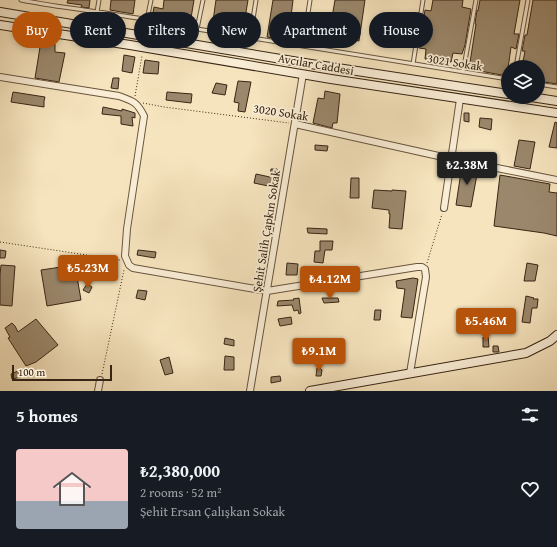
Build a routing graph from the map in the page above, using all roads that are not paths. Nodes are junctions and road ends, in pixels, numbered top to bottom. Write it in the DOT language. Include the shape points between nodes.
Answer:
graph roads {
  1 [pos="21,0"];
  2 [pos="45,0"];
  3 [pos="99,0"];
  4 [pos="151,0"];
  5 [pos="203,0"];
  6 [pos="256,0"];
  7 [pos="310,0"];
  8 [pos="423,0"];
  9 [pos="476,0"];
  10 [pos="528,0"];
  11 [pos="44,5"];
  12 [pos="0,12"];
  13 [pos="97,12"];
  14 [pos="149,12"];
  15 [pos="254,12"];
  16 [pos="308,12"];
  17 [pos="199,19"];
  18 [pos="0,25"];
  19 [pos="315,48"];
  20 [pos="517,60"];
  21 [pos="413,64"];
  22 [pos="463,72"];
  23 [pos="303,74"];
  24 [pos="0,77"];
  25 [pos="501,78"];
  26 [pos="545,85"];
  27 [pos="557,87"];
  28 [pos="501,93"];
  29 [pos="460,99"];
  30 [pos="545,99"];
  31 [pos="557,101"];
  32 [pos="557,114"];
  33 [pos="295,124"];
  34 [pos="452,159"];
  35 [pos="557,180"];
  36 [pos="444,208"];
  37 [pos="267,291"];
  38 [pos="557,335"];
  39 [pos="410,373"];
  40 [pos="100,380"];
  41 [pos="98,391"];
  42 [pos="250,391"];
  43 [pos="310,391"];
  1 -- 11 [label="lane, 3021 Sokak"];
  2 -- 11 [label="lane"];
  3 -- 13 [label="lane"];
  4 -- 14 [label="lane"];
  5 -- 17 [label="lane"];
  6 -- 15 [label="lane"];
  7 -- 16 [label="lane"];
  8 -- 21 [label="lane"];
  9 -- 22 [label="lane"];
  10 -- 20 [label="lane"];
  11 -- 13 [label="lane, 3021 Sokak"];
  12 -- 28 [label="main road, Avcılar Caddesi"];
  18 -- 23 [label="main road, Avcılar Caddesi"];
  19 -- 21 [label="lane, 3021 Sokak"];
  21 -- 22 [label="lane, 3021 Sokak"];
  22 -- 25 [label="lane, 3021 Sokak"];
  23 -- 29 [label="main road, Avcılar Caddesi"];
  23 -- 33 [label="street, Şehit Salih Çapkın Sokak"];
  24 -- 37 [label="street" via="119,96 134,101 144,116 127,229 125,256 128,265 133,268"];
  26 -- 27 [label="lane"];
  29 -- 32 [label="main road, Avcılar Caddesi"];
  29 -- 34 [label="street"];
  30 -- 31 [label="main road"];
  33 -- 34 [label="street, 3020 Sokak"];
  33 -- 37 [label="street, Şehit Salih Çapkın Sokak"];
  34 -- 35 [label="street, 3020 Sokak"];
  34 -- 36 [label="street"];
  37 -- 39 [label="street" via="422,267 425,269 426,277"];
  37 -- 42 [label="street, Şehit Salih Çapkın Sokak"];
  38 -- 39 [label="main road" via="526,353"];
  39 -- 43 [label="main road"];
  40 -- 41 [label="street"];
}
